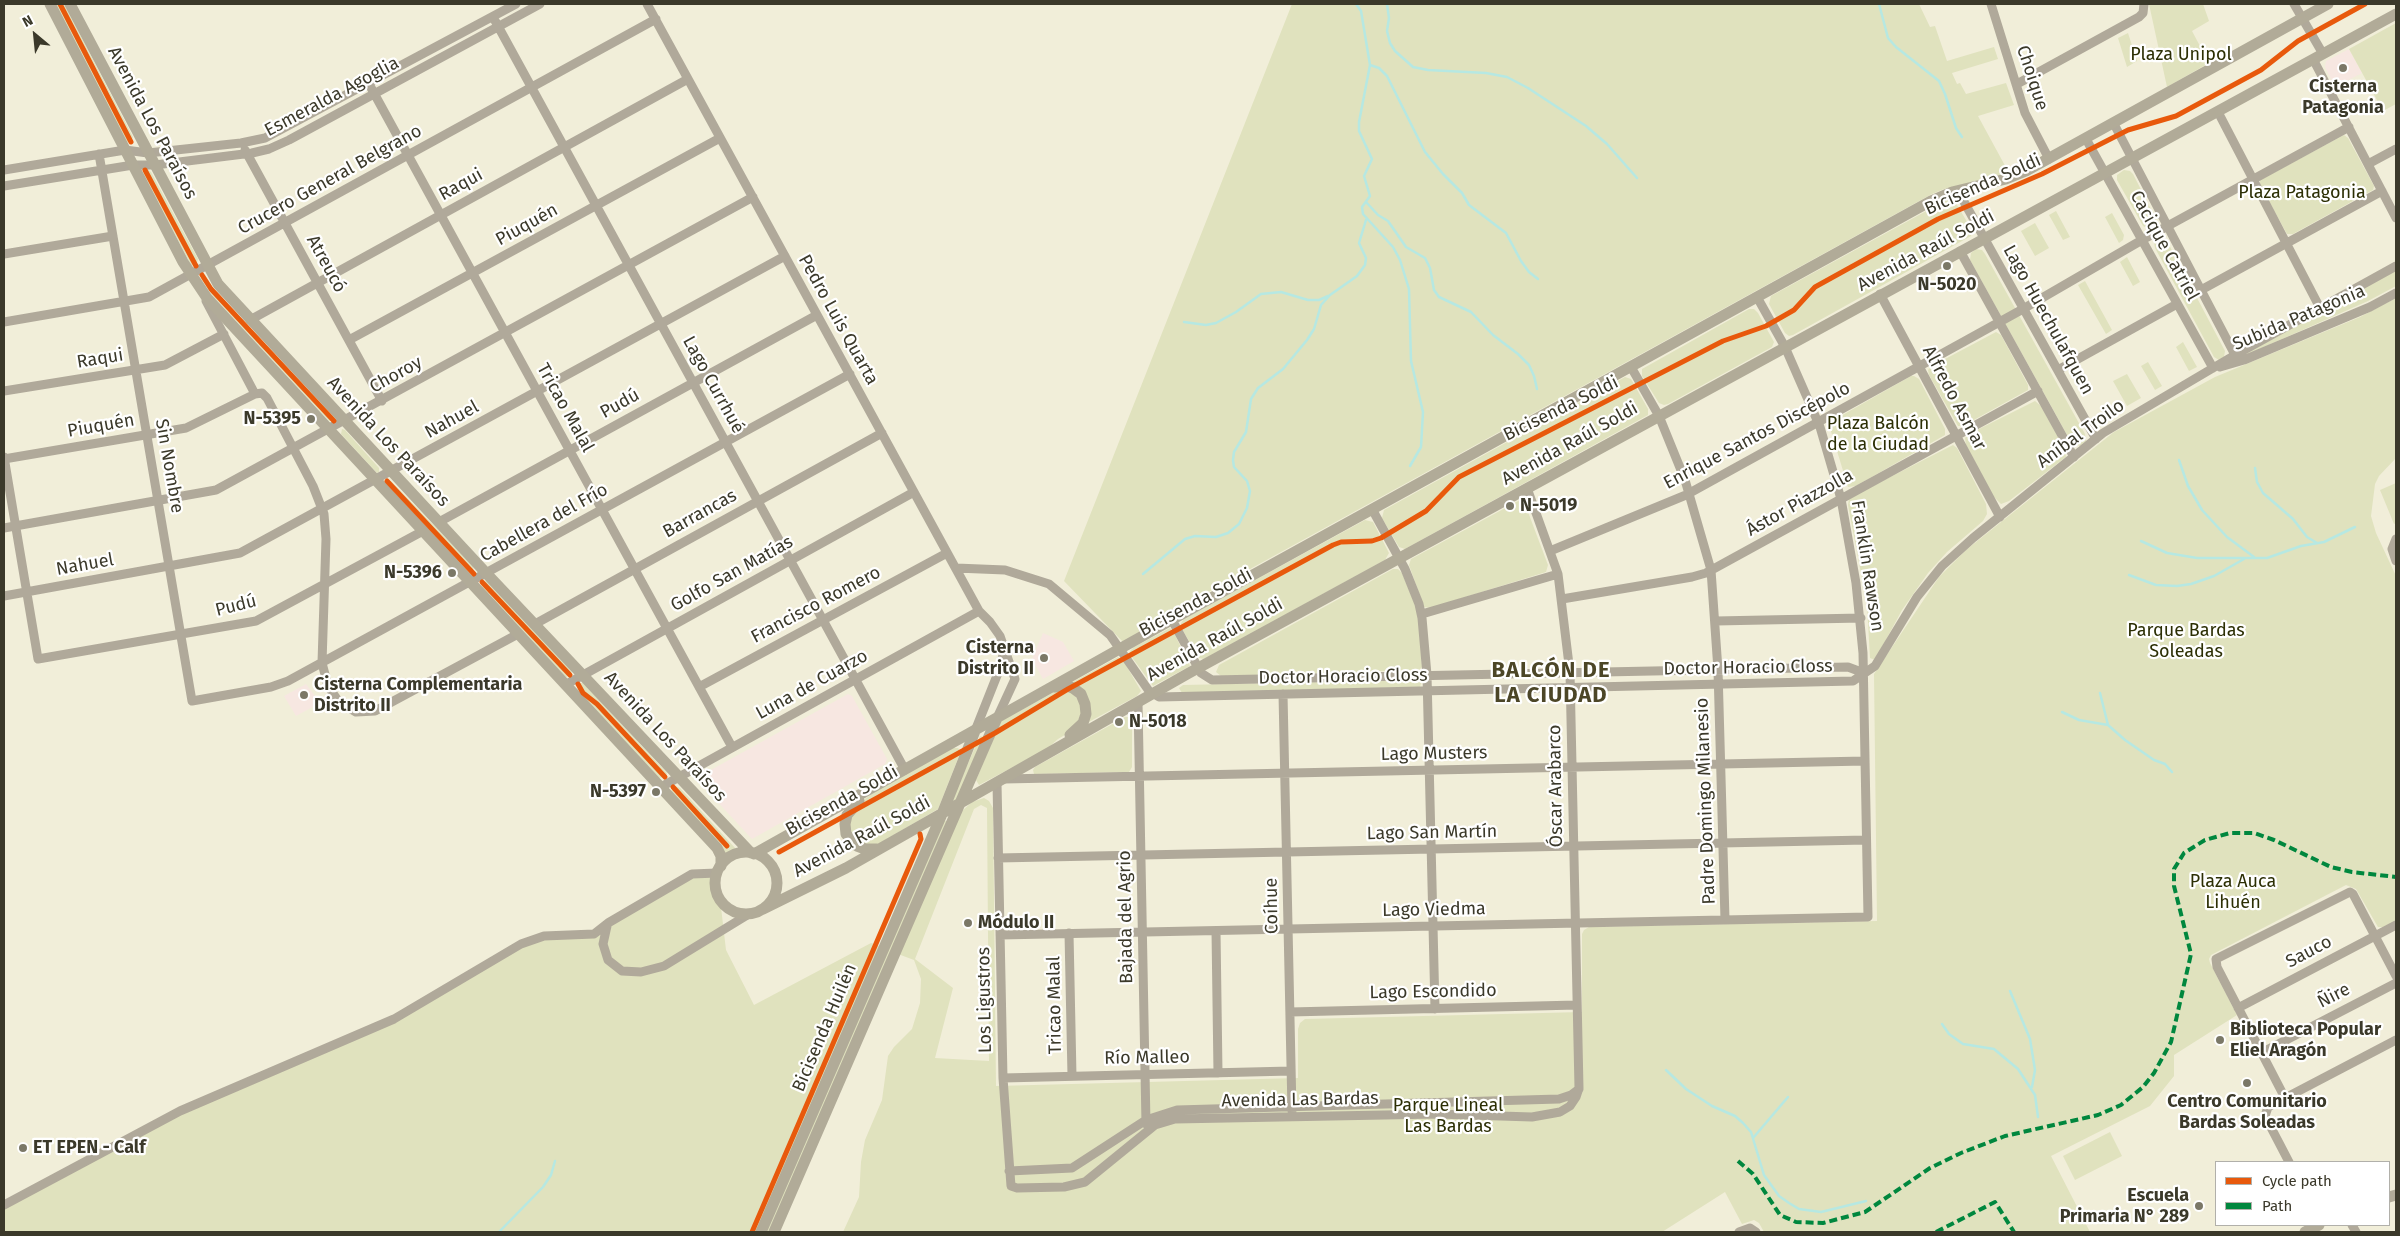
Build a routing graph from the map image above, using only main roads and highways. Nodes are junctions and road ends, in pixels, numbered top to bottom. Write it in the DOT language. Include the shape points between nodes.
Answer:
graph roads {
  1 [pos="50,4"];
  2 [pos="70,4"];
  3 [pos="2328,4"];
  4 [pos="2396,14"];
  5 [pos="1048,690"];
  6 [pos="998,718"];
  7 [pos="975,731"];
  8 [pos="1051,752"];
  9 [pos="882,783"];
  10 [pos="960,804"];
  11 [pos="942,814"];
  12 [pos="910,832"];
  13 [pos="929,844"];
  14 [pos="880,849"];
  15 [pos="753,853"];
  16 [pos="719,869"];
  17 [pos="763,909"];
  18 [pos="2317,1226"];
  19 [pos="761,1232"];
  20 [pos="774,1232"];
  21 [pos="2305,1232"];
  1 -- 16 [label="main road, Avenida Los Paraísos" via="191,274 207,298 718,850 722,859"];
  2 -- 15 [label="main road, Avenida Los Paraísos" via="218,284 486,573"];
  3 -- 5 [label="main road, Avenida Raúl Soldi" via="2016,176 1931,201"];
  4 -- 8 [label="main road, Avenida Raúl Soldi" via="1198,668"];
  5 -- 6 [label="main road, Avenida Raúl Soldi"];
  5 -- 8 [label="main road" via="1065,685 1076,690 1084,700 1086,711 1080,728 1059,742"];
  6 -- 7 [label="main road, Avenida Raúl Soldi"];
  6 -- 10 [label="main road"];
  7 -- 9 [label="main road, Avenida Raúl Soldi"];
  7 -- 11 [label="main road"];
  8 -- 10 [label="main road, Avenida Raúl Soldi"];
  9 -- 14 [label="main road" via="852,806 844,824 847,836 854,844 865,849"];
  9 -- 15 [label="main road, Avenida Raúl Soldi"];
  10 -- 11 [label="main road, Avenida Raúl Soldi"];
  10 -- 20 [label="main road"];
  11 -- 12 [label="main road, Avenida Raúl Soldi"];
  11 -- 13 [label="main road"];
  12 -- 13 [label="main road" via="924,832"];
  12 -- 14 [label="main road, Avenida Raúl Soldi"];
  13 -- 19 [label="main road"];
  14 -- 17 [label="main road, Avenida Raúl Soldi"];
  15 -- 16 [label="main road" via="735,854"];
  15 -- 17 [label="main road, Avenida Los Paraísos" via="769,863 777,880 773,898"];
  16 -- 17 [label="main road, Avenida Los Paraísos" via="715,890 722,903 734,912 749,914"];
  18 -- 21 [label="main road"];
}
